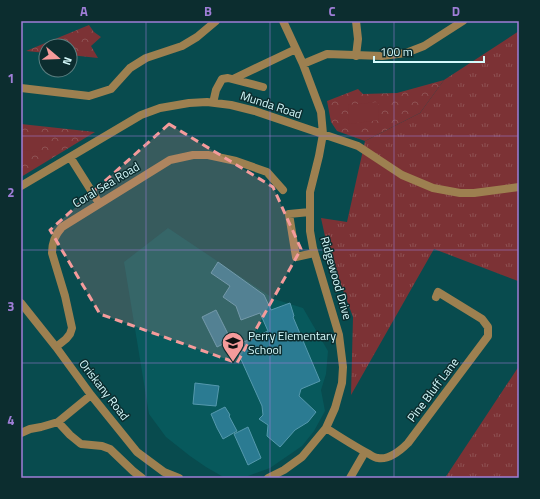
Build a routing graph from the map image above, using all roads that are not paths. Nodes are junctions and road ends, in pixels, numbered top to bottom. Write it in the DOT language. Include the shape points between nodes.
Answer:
graph roads {
  1 [pos="216,21"];
  2 [pos="283,21"];
  3 [pos="356,21"];
  4 [pos="463,21"];
  5 [pos="296,49"];
  6 [pos="356,56"];
  7 [pos="303,64"];
  8 [pos="233,79"];
  9 [pos="263,87"];
  10 [pos="21,88"];
  11 [pos="213,103"];
  12 [pos="323,134"];
  13 [pos="70,157"];
  14 [pos="21,186"];
  15 [pos="519,187"];
  16 [pos="283,190"];
  17 [pos="99,203"];
  18 [pos="310,212"];
  19 [pos="314,253"];
  20 [pos="436,297"];
  21 [pos="21,303"];
  22 [pos="56,347"];
  23 [pos="91,395"];
  24 [pos="58,422"];
  25 [pos="326,428"];
  26 [pos="21,433"];
  27 [pos="365,452"];
  28 [pos="142,478"];
  29 [pos="179,478"];
  30 [pos="268,478"];
  31 [pos="350,478"];
  1 -- 10 [label="street" via="182,46 146,58 130,68 111,89 89,96"];
  2 -- 5 [label="street, Ridgewood Drive"];
  3 -- 6 [label="street"];
  4 -- 6 [label="street" via="424,46 406,53"];
  5 -- 7 [label="street, Ridgewood Drive"];
  5 -- 8 [label="street"];
  6 -- 7 [label="street" via="327,54"];
  7 -- 12 [label="street, Ridgewood Drive" via="321,112"];
  8 -- 9 [label="street"];
  8 -- 11 [label="street" via="222,79"];
  11 -- 12 [label="street, Munda Road" via="255,111"];
  11 -- 13 [label="street, Munda Road" via="189,103 160,108 141,115"];
  12 -- 15 [label="street, Munda Road" via="358,146 402,175 433,188 474,193"];
  12 -- 18 [label="street, Ridgewood Drive" via="310,192"];
  13 -- 14 [label="street, Munda Road"];
  13 -- 17 [label="street"];
  16 -- 17 [label="street, Coral Sea Road" via="267,172 236,161 208,155 192,155 170,160"];
  17 -- 22 [label="street, Coral Sea Road" via="62,227 54,238 52,253 72,328 66,339"];
  18 -- 19 [label="street, Ridgewood Drive"];
  18 -- 19 [label="street" via="289,214 296,257"];
  19 -- 25 [label="street, Ridgewood Drive" via="339,335 343,367 342,383"];
  20 -- 27 [label="street, Pine Bluff Lane" via="438,292 482,319 488,327 488,336 403,448 388,456 377,458"];
  21 -- 22 [label="street, Oriskany Road"];
  22 -- 23 [label="street, Oriskany Road"];
  23 -- 24 [label="street"];
  23 -- 29 [label="street, Oriskany Road" via="137,452 164,472"];
  24 -- 26 [label="street"];
  24 -- 28 [label="street" via="82,444 110,448"];
  25 -- 27 [label="street, Pine Bluff Lane"];
  25 -- 30 [label="street" via="302,457"];
  27 -- 31 [label="street"];
}
